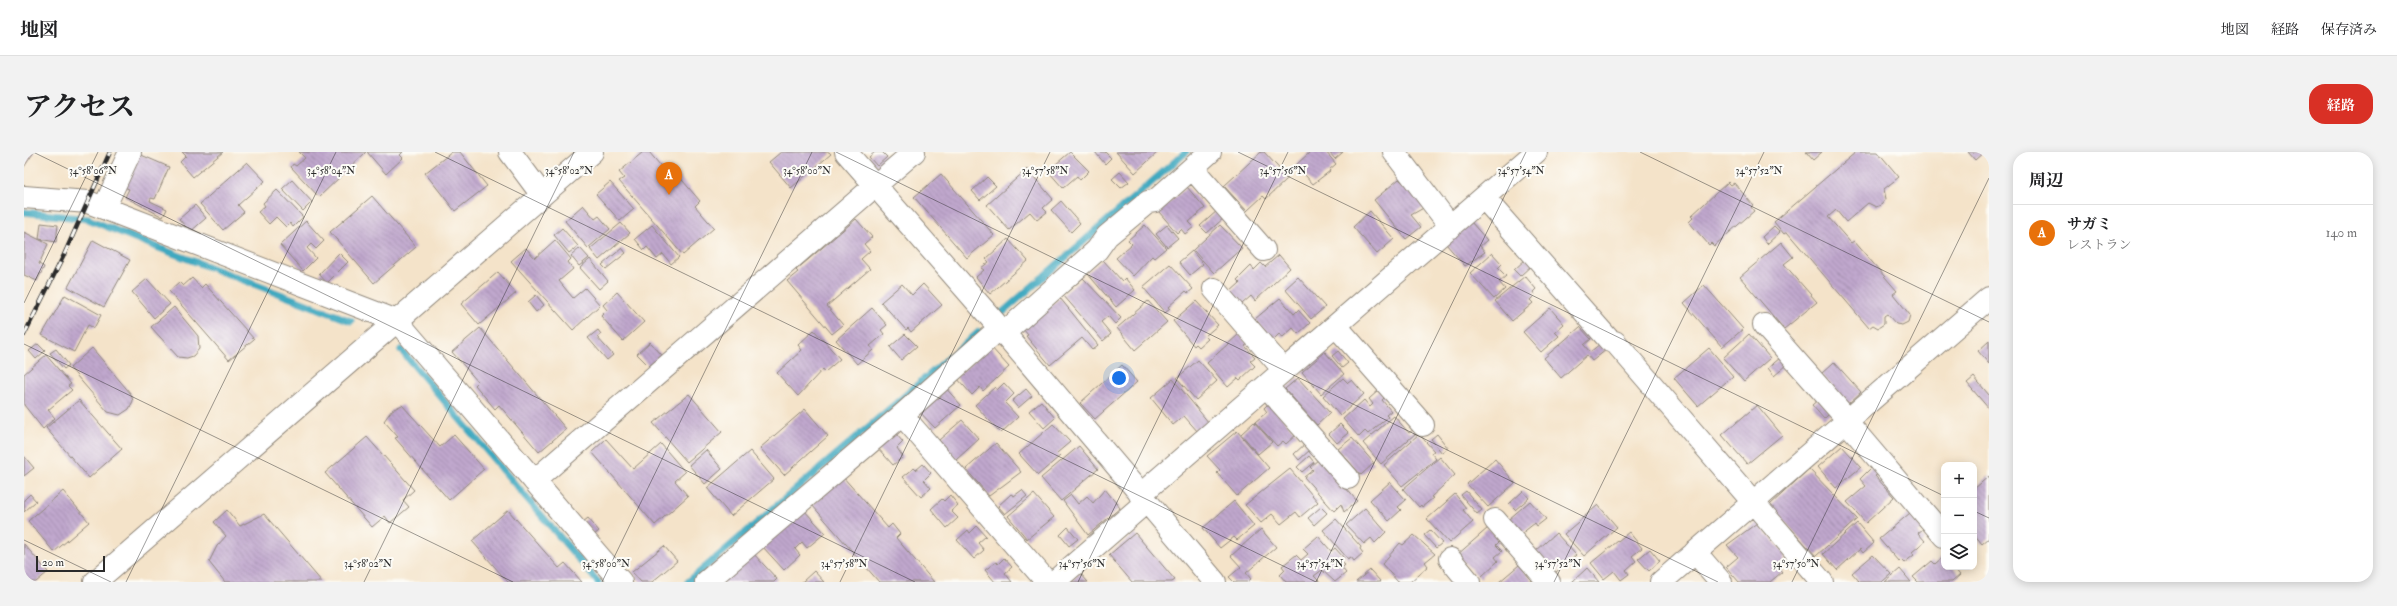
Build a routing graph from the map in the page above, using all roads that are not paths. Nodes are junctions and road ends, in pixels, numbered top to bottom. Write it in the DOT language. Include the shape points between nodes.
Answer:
graph roads {
  1 [pos="130,152"];
  2 [pos="510,152"];
  3 [pos="592,152"];
  4 [pos="846,152"];
  5 [pos="914,152"];
  6 [pos="1210,152"];
  7 [pos="1394,152"];
  8 [pos="1536,152"];
  9 [pos="1192,168"];
  10 [pos="875,186"];
  11 [pos="542,195"];
  12 [pos="24,197"];
  13 [pos="1484,198"];
  14 [pos="104,208"];
  15 [pos="1451,227"];
  16 [pos="1264,250"];
  17 [pos="1214,289"];
  18 [pos="1989,298"];
  19 [pos="397,321"];
  20 [pos="1764,325"];
  21 [pos="1336,326"];
  22 [pos="1001,329"];
  23 [pos="1284,370"];
  24 [pos="1266,386"];
  25 [pos="902,414"];
  26 [pos="1847,421"];
  27 [pos="1424,425"];
  28 [pos="1348,478"];
  29 [pos="534,482"];
  30 [pos="1143,499"];
  31 [pos="1753,502"];
  32 [pos="1495,520"];
  33 [pos="1942,534"];
  34 [pos="1695,552"];
  35 [pos="1450,559"];
  36 [pos="95,582"];
  37 [pos="621,582"];
  38 [pos="706,582"];
  39 [pos="1047,582"];
  40 [pos="1054,582"];
  41 [pos="1215,582"];
  42 [pos="1470,582"];
  43 [pos="1549,582"];
  44 [pos="1661,582"];
  45 [pos="1720,582"];
  46 [pos="1822,582"];
  1 -- 14 [label="street"];
  2 -- 11 [label="street"];
  3 -- 11 [label="street"];
  4 -- 10 [label="street"];
  5 -- 10 [label="street"];
  6 -- 9 [label="street"];
  7 -- 15 [label="street"];
  8 -- 13 [label="street"];
  9 -- 16 [label="street"];
  9 -- 22 [label="street" via="1155,201 1148,202 1107,236 1097,250"];
  10 -- 22 [label="street"];
  10 -- 29 [label="street"];
  11 -- 19 [label="street"];
  12 -- 14 [label="street" via="88,202"];
  13 -- 15 [label="street"];
  13 -- 31 [label="street" via="1610,341 1615,342"];
  14 -- 19 [label="street"];
  15 -- 21 [label="street"];
  17 -- 23 [label="street"];
  18 -- 26 [label="street"];
  19 -- 29 [label="street"];
  19 -- 36 [label="street"];
  20 -- 26 [label="street"];
  21 -- 23 [label="street"];
  21 -- 27 [label="street"];
  22 -- 25 [label="street"];
  22 -- 30 [label="street"];
  23 -- 24 [label="street"];
  24 -- 28 [label="street"];
  24 -- 30 [label="street"];
  25 -- 38 [label="street"];
  25 -- 39 [label="street"];
  26 -- 31 [label="street"];
  26 -- 33 [label="street"];
  29 -- 37 [label="street"];
  30 -- 40 [label="street"];
  30 -- 41 [label="street"];
  31 -- 34 [label="street"];
  31 -- 46 [label="street"];
  32 -- 43 [label="street"];
  34 -- 44 [label="street"];
  34 -- 45 [label="street"];
  35 -- 42 [label="street"];
}
